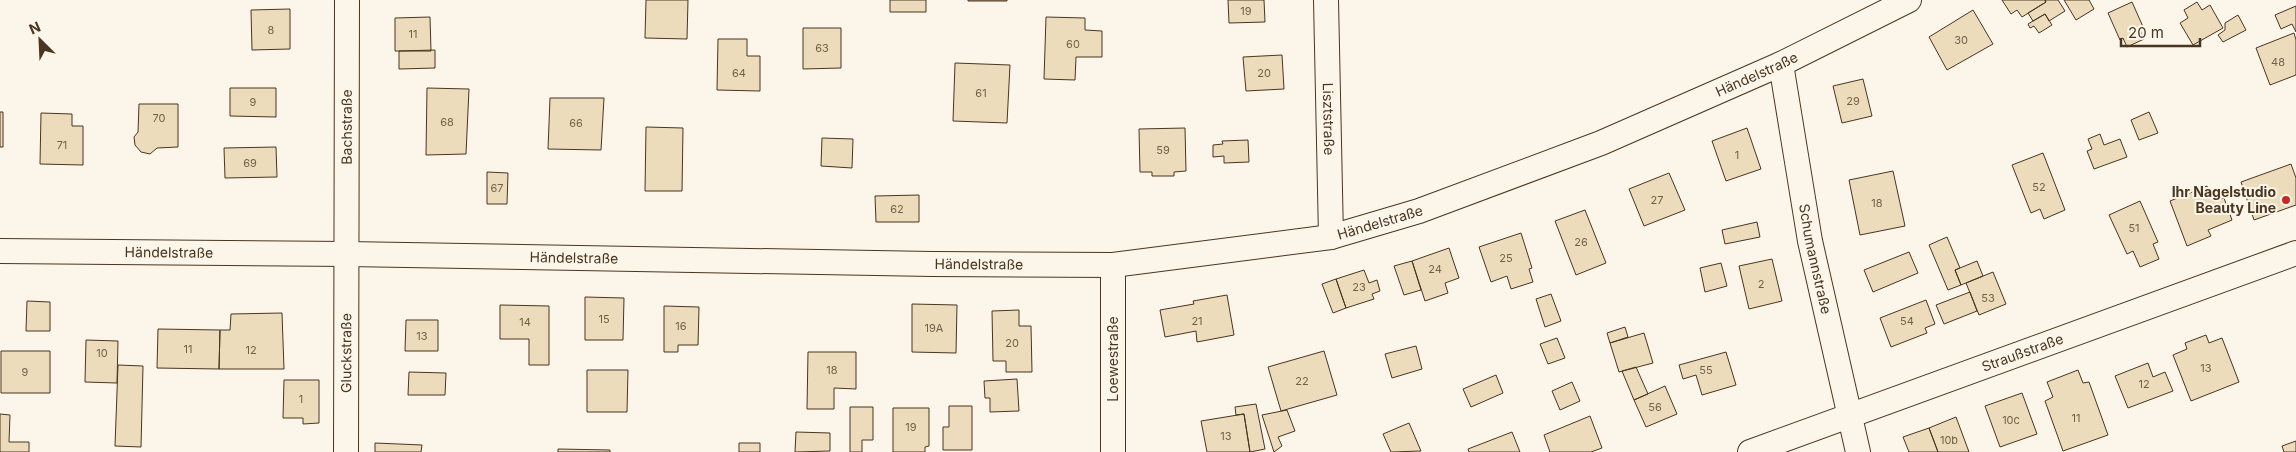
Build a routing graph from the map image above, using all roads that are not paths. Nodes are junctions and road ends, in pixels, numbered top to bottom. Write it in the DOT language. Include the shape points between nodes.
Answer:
graph roads {
  1 [pos="347,0"];
  2 [pos="1326,0"];
  3 [pos="1908,0"];
  4 [pos="1781,64"];
  5 [pos="1331,237"];
  6 [pos="0,251"];
  7 [pos="2296,253"];
  8 [pos="347,254"];
  9 [pos="1113,265"];
  10 [pos="1850,416"];
  11 [pos="346,452"];
  12 [pos="1113,452"];
  13 [pos="1750,452"];
  14 [pos="1858,452"];
  1 -- 8 [label="street, Bachstraße"];
  2 -- 5 [label="street, Lisztstraße"];
  3 -- 4 [label="street, Händelstraße"];
  4 -- 5 [label="street, Händelstraße" via="1601,143 1419,211"];
  4 -- 10 [label="street, Schumannstraße" via="1810,241"];
  5 -- 9 [label="street, Händelstraße"];
  6 -- 8 [label="street, Händelstraße"];
  7 -- 10 [label="street, Straußstraße"];
  8 -- 9 [label="street, Händelstraße"];
  8 -- 11 [label="street, Gluckstraße"];
  9 -- 12 [label="street, Loewestraße"];
  10 -- 13 [label="street, Straußstraße"];
  10 -- 14 [label="street, Schumannstraße"];
}
